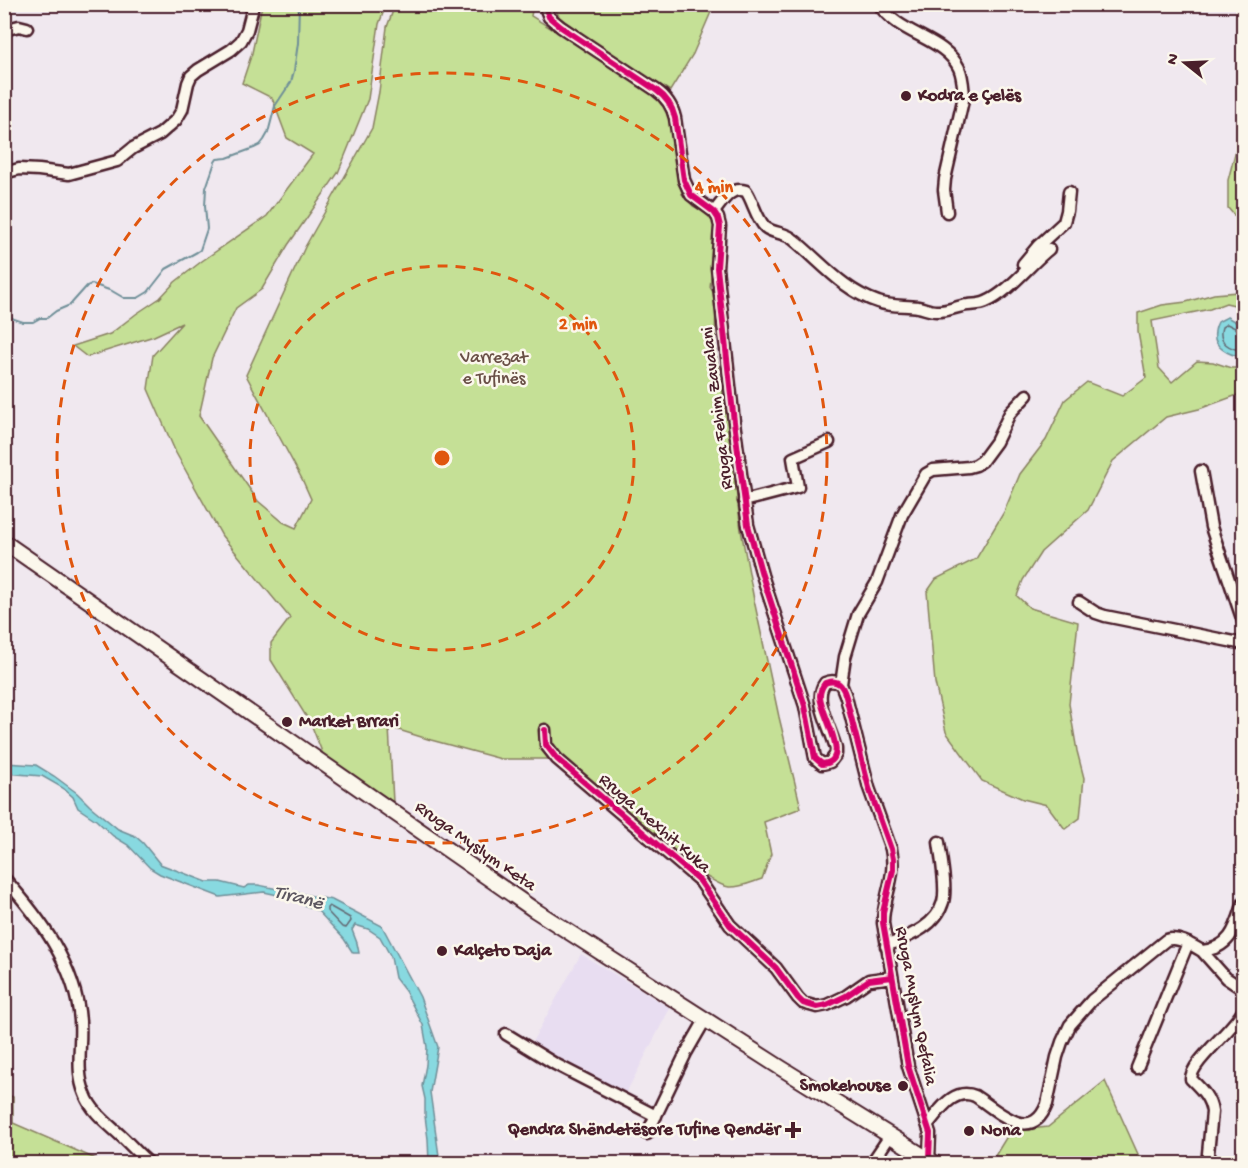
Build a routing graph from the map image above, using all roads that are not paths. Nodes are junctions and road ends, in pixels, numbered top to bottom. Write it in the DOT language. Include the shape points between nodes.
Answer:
graph roads {
  1 [pos="252,4"];
  2 [pos="544,4"];
  3 [pos="879,4"];
  4 [pos="27,28"];
  5 [pos="4,30"];
  6 [pos="4,173"];
  7 [pos="1069,192"];
  8 [pos="714,212"];
  9 [pos="947,212"];
  10 [pos="1049,249"];
  11 [pos="999,294"];
  12 [pos="1027,395"];
  13 [pos="829,442"];
  14 [pos="1201,471"];
  15 [pos="744,501"];
  16 [pos="4,542"];
  17 [pos="1079,602"];
  18 [pos="1244,624"];
  19 [pos="1244,644"];
  20 [pos="841,684"];
  21 [pos="545,730"];
  22 [pos="939,842"];
  23 [pos="4,878"];
  24 [pos="1244,902"];
  25 [pos="1188,943"];
  26 [pos="886,946"];
  27 [pos="1202,951"];
  28 [pos="892,977"];
  29 [pos="1244,990"];
  30 [pos="1244,1009"];
  31 [pos="705,1020"];
  32 [pos="506,1034"];
  33 [pos="1137,1068"];
  34 [pos="656,1116"];
  35 [pos="928,1124"];
  36 [pos="646,1134"];
  37 [pos="890,1136"];
  38 [pos="932,1162"];
  39 [pos="150,1164"];
  40 [pos="871,1164"];
  41 [pos="1207,1164"];
  1 -- 6 [label="street" via="241,41 191,76 182,110 160,134 117,161 69,174 19,169"];
  2 -- 8 [label="street" via="549,17 561,27 669,101 687,189"];
  3 -- 9 [label="street" via="893,21 946,51 960,70 963,96 945,179"];
  4 -- 5 [label="street"];
  7 -- 11 [label="street" via="1064,222 1038,246"];
  8 -- 11 [label="street" via="733,190 746,191 764,226 792,237 847,287 879,303 939,311 983,303"];
  8 -- 15 [label="street, Rruga Fehim Zavalani" via="720,226 717,268"];
  10 -- 11 [label="street"];
  12 -- 20 [label="street" via="1010,413 982,461 926,474 902,514 877,582 858,614 844,657"];
  13 -- 15 [label="street" via="793,458 798,488"];
  14 -- 18 [label="street" via="1211,527"];
  15 -- 20 [label="street, Rruga Fehim Zavalani" via="754,550 805,706 814,753 822,764 831,762 836,749 820,703 820,690 828,681"];
  16 -- 31 [label="main road, Rruga Myslym Keta" via="488,878"];
  17 -- 19 [label="street" via="1105,616"];
  20 -- 26 [label="street, Rruga Myslym Qefalia" via="893,859 883,912"];
  21 -- 28 [label="street, Rruga Mexhit Kuka" via="546,746 557,759 700,881 730,925 776,968 803,1003 827,1005 869,980"];
  22 -- 26 [label="street" via="944,890 940,910 922,928"];
  23 -- 39 [label="street" via="36,916 72,981 80,1020 84,1094 98,1114"];
  24 -- 27 [label="street" via="1231,936 1217,948"];
  25 -- 27 [label="street"];
  25 -- 33 [label="street"];
  25 -- 35 [label="street" via="1166,940 1078,1013 1062,1042 1047,1104 1038,1120 1017,1123 975,1096 962,1093 948,1101"];
  26 -- 28 [label="street, Rruga Myslym Qefalia"];
  27 -- 29 [label="street" via="1226,978"];
  28 -- 35 [label="street, Rruga Myslym Qefalia" via="908,1066"];
  30 -- 41 [label="street" via="1190,1077 1206,1093 1211,1105"];
  31 -- 34 [label="street"];
  31 -- 37 [label="main road, Rruga Myslym Keta"];
  32 -- 34 [label="street"];
  34 -- 36 [label="street"];
  35 -- 38 [label="street, Rruga Myslym Qefalia"];
  37 -- 38 [label="main road, Rruga Myslym Keta"];
  37 -- 40 [label="street"];
}
